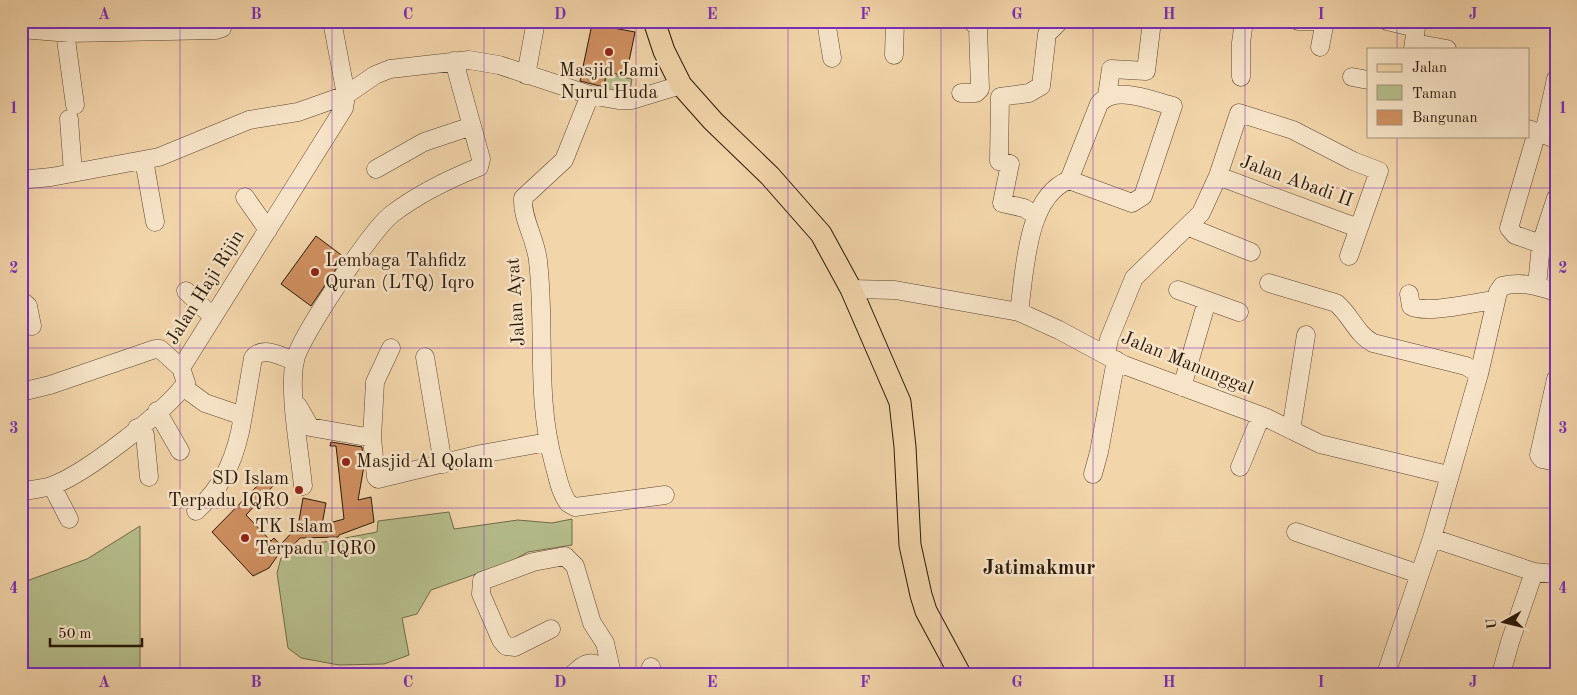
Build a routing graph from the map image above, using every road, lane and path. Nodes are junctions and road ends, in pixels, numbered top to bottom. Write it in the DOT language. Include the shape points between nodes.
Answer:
graph roads {
  1 [pos="224,21"];
  2 [pos="536,21"];
  3 [pos="654,21"];
  4 [pos="826,21"];
  5 [pos="895,21"];
  6 [pos="971,21"];
  7 [pos="1060,21"];
  8 [pos="1152,21"];
  9 [pos="1244,21"];
  10 [pos="1298,21"];
  11 [pos="1314,21"];
  12 [pos="1325,21"];
  13 [pos="1387,21"];
  14 [pos="338,23"];
  15 [pos="21,28"];
  16 [pos="65,32"];
  17 [pos="1416,35"];
  18 [pos="1320,47"];
  19 [pos="1445,48"];
  20 [pos="894,55"];
  21 [pos="832,58"];
  22 [pos="454,61"];
  23 [pos="526,75"];
  24 [pos="1241,77"];
  25 [pos="1556,79"];
  26 [pos="681,86"];
  27 [pos="961,93"];
  28 [pos="346,95"];
  29 [pos="590,95"];
  30 [pos="1107,96"];
  31 [pos="472,126"];
  32 [pos="1541,136"];
  33 [pos="144,160"];
  34 [pos="376,169"];
  35 [pos="73,173"];
  36 [pos="1218,176"];
  37 [pos="21,180"];
  38 [pos="1069,180"];
  39 [pos="245,196"];
  40 [pos="1556,198"];
  41 [pos="1036,216"];
  42 [pos="155,222"];
  43 [pos="1189,227"];
  44 [pos="1358,228"];
  45 [pos="268,230"];
  46 [pos="1541,244"];
  47 [pos="1251,252"];
  48 [pos="1349,256"];
  49 [pos="1269,283"];
  50 [pos="1537,286"];
  51 [pos="851,289"];
  52 [pos="1178,290"];
  53 [pos="186,291"];
  54 [pos="1556,292"];
  55 [pos="1409,294"];
  56 [pos="21,300"];
  57 [pos="1495,300"];
  58 [pos="1207,301"];
  59 [pos="1019,312"];
  60 [pos="1239,312"];
  61 [pos="213,317"];
  62 [pos="32,326"];
  63 [pos="1306,335"];
  64 [pos="390,348"];
  65 [pos="1111,357"];
  66 [pos="425,358"];
  67 [pos="295,361"];
  68 [pos="181,368"];
  69 [pos="1479,374"];
  70 [pos="1556,379"];
  71 [pos="183,387"];
  72 [pos="1182,387"];
  73 [pos="21,392"];
  74 [pos="294,397"];
  75 [pos="157,411"];
  76 [pos="243,416"];
  77 [pos="1261,416"];
  78 [pos="137,428"];
  79 [pos="1291,430"];
  80 [pos="372,438"];
  81 [pos="548,442"];
  82 [pos="180,451"];
  83 [pos="1556,462"];
  84 [pos="443,464"];
  85 [pos="1240,467"];
  86 [pos="1093,474"];
  87 [pos="1448,475"];
  88 [pos="149,476"];
  89 [pos="52,486"];
  90 [pos="303,486"];
  91 [pos="21,492"];
  92 [pos="665,495"];
  93 [pos="196,511"];
  94 [pos="69,519"];
  95 [pos="1296,532"];
  96 [pos="1432,538"];
  97 [pos="1534,572"];
  98 [pos="1419,574"];
  99 [pos="1556,574"];
  100 [pos="551,629"];
  101 [pos="573,674"];
  102 [pos="602,674"];
  103 [pos="612,674"];
  104 [pos="959,674"];
  105 [pos="1386,674"];
  106 [pos="1502,674"];
  1 -- 16 [label="street" via="222,28 216,30"];
  2 -- 23 [label="street"];
  3 -- 26 [label="main road"];
  4 -- 21 [label="street"];
  5 -- 20 [label="street"];
  6 -- 27 [label="street" via="978,28 980,88 976,93"];
  7 -- 41 [label="street" via="1047,34 1041,86 1029,93 1000,97 998,161 1010,164 1002,203 1024,208"];
  8 -- 30 [label="street" via="1146,71 1111,69"];
  9 -- 24 [label="street"];
  10 -- 11 [label="street"];
  12 -- 18 [label="street"];
  13 -- 17 [label="street"];
  14 -- 28 [label="street"];
  15 -- 16 [label="street"];
  16 -- 35 [label="street"];
  17 -- 19 [label="street"];
  22 -- 23 [label="street" via="499,65"];
  22 -- 28 [label="street" via="390,69 375,74"];
  22 -- 31 [label="street"];
  23 -- 29 [label="street"];
  25 -- 32 [label="street"];
  26 -- 29 [label="street" via="632,100"];
  26 -- 51 [label="main road" via="770,176 821,234"];
  28 -- 33 [label="street" via="298,112 249,120 178,151"];
  28 -- 45 [label="street, Jalan Haji Rijin" via="344,108"];
  29 -- 81 [label="street, Jalan Ayat" via="564,160 523,198 523,211 538,259 542,400"];
  30 -- 38 [label="street" via="1099,104"];
  30 -- 38 [label="street" via="1134,96 1173,106 1143,196 1132,203"];
  31 -- 34 [label="street" via="424,142"];
  31 -- 67 [label="street" via="481,160 479,167 455,177 390,215 363,249 304,338"];
  32 -- 46 [label="street" via="1509,228 1515,235"];
  33 -- 35 [label="street"];
  33 -- 42 [label="street"];
  35 -- 37 [label="street"];
  36 -- 43 [label="street" via="1201,213"];
  36 -- 44 [label="street, Jalan Abadi II"];
  36 -- 44 [label="street" via="1239,113 1293,130 1379,171"];
  38 -- 41 [label="street" via="1058,184"];
  39 -- 45 [label="street"];
  40 -- 46 [label="street"];
  41 -- 59 [label="street"];
  43 -- 47 [label="street"];
  43 -- 65 [label="street" via="1134,278 1109,339"];
  44 -- 48 [label="street"];
  45 -- 61 [label="street, Jalan Haji Rijin"];
  46 -- 50 [label="street"];
  49 -- 69 [label="street" via="1336,303 1345,310 1364,338 1373,343 1466,366"];
  50 -- 54 [label="street"];
  50 -- 57 [label="street" via="1502,286"];
  51 -- 59 [label="street, Jalan Manunggal" via="895,290"];
  51 -- 104 [label="main road" via="900,402 910,545 926,611"];
  52 -- 58 [label="street"];
  53 -- 61 [label="street"];
  55 -- 57 [label="street" via="1411,306 1428,309"];
  56 -- 62 [label="street" via="28,306"];
  57 -- 69 [label="street"];
  58 -- 60 [label="street"];
  58 -- 72 [label="street"];
  59 -- 65 [label="street, Jalan Manunggal"];
  61 -- 68 [label="street, Jalan Haji Rijin"];
  63 -- 79 [label="street"];
  64 -- 80 [label="street" via="375,382"];
  65 -- 72 [label="street, Jalan Manunggal"];
  65 -- 86 [label="street" via="1099,452"];
  66 -- 84 [label="street"];
  67 -- 74 [label="street"];
  67 -- 76 [label="street" via="264,351 257,353 253,358"];
  68 -- 71 [label="street, Jalan Haji Rijin" via="185,378"];
  68 -- 73 [label="street" via="160,349 155,349"];
  69 -- 87 [label="street"];
  70 -- 83 [label="street" via="1539,455 1542,459"];
  71 -- 75 [label="street"];
  71 -- 76 [label="street" via="205,403"];
  72 -- 77 [label="street, Jalan Manunggal"];
  74 -- 80 [label="street" via="310,427"];
  74 -- 90 [label="street"];
  75 -- 78 [label="street"];
  75 -- 82 [label="street"];
  76 -- 93 [label="street" via="235,456 210,498"];
  77 -- 79 [label="street, Jalan Manunggal"];
  77 -- 85 [label="street"];
  78 -- 88 [label="street" via="145,435"];
  78 -- 89 [label="street" via="82,470"];
  79 -- 87 [label="street, Jalan Manunggal" via="1320,444"];
  80 -- 84 [label="street" via="378,479"];
  81 -- 84 [label="street"];
  81 -- 92 [label="street, Jalan Ayat" via="568,503 575,506"];
  87 -- 96 [label="street"];
  89 -- 91 [label="street"];
  89 -- 94 [label="street"];
  95 -- 98 [label="street"];
  96 -- 97 [label="street"];
  96 -- 98 [label="street"];
  97 -- 99 [label="street"];
  97 -- 106 [label="street"];
  98 -- 105 [label="street"];
  100 -- 103 [label="street" via="515,647 506,646 480,589 482,581 543,560 565,556 575,566"];
  101 -- 102 [label="street" via="590,662 598,664"];
}
